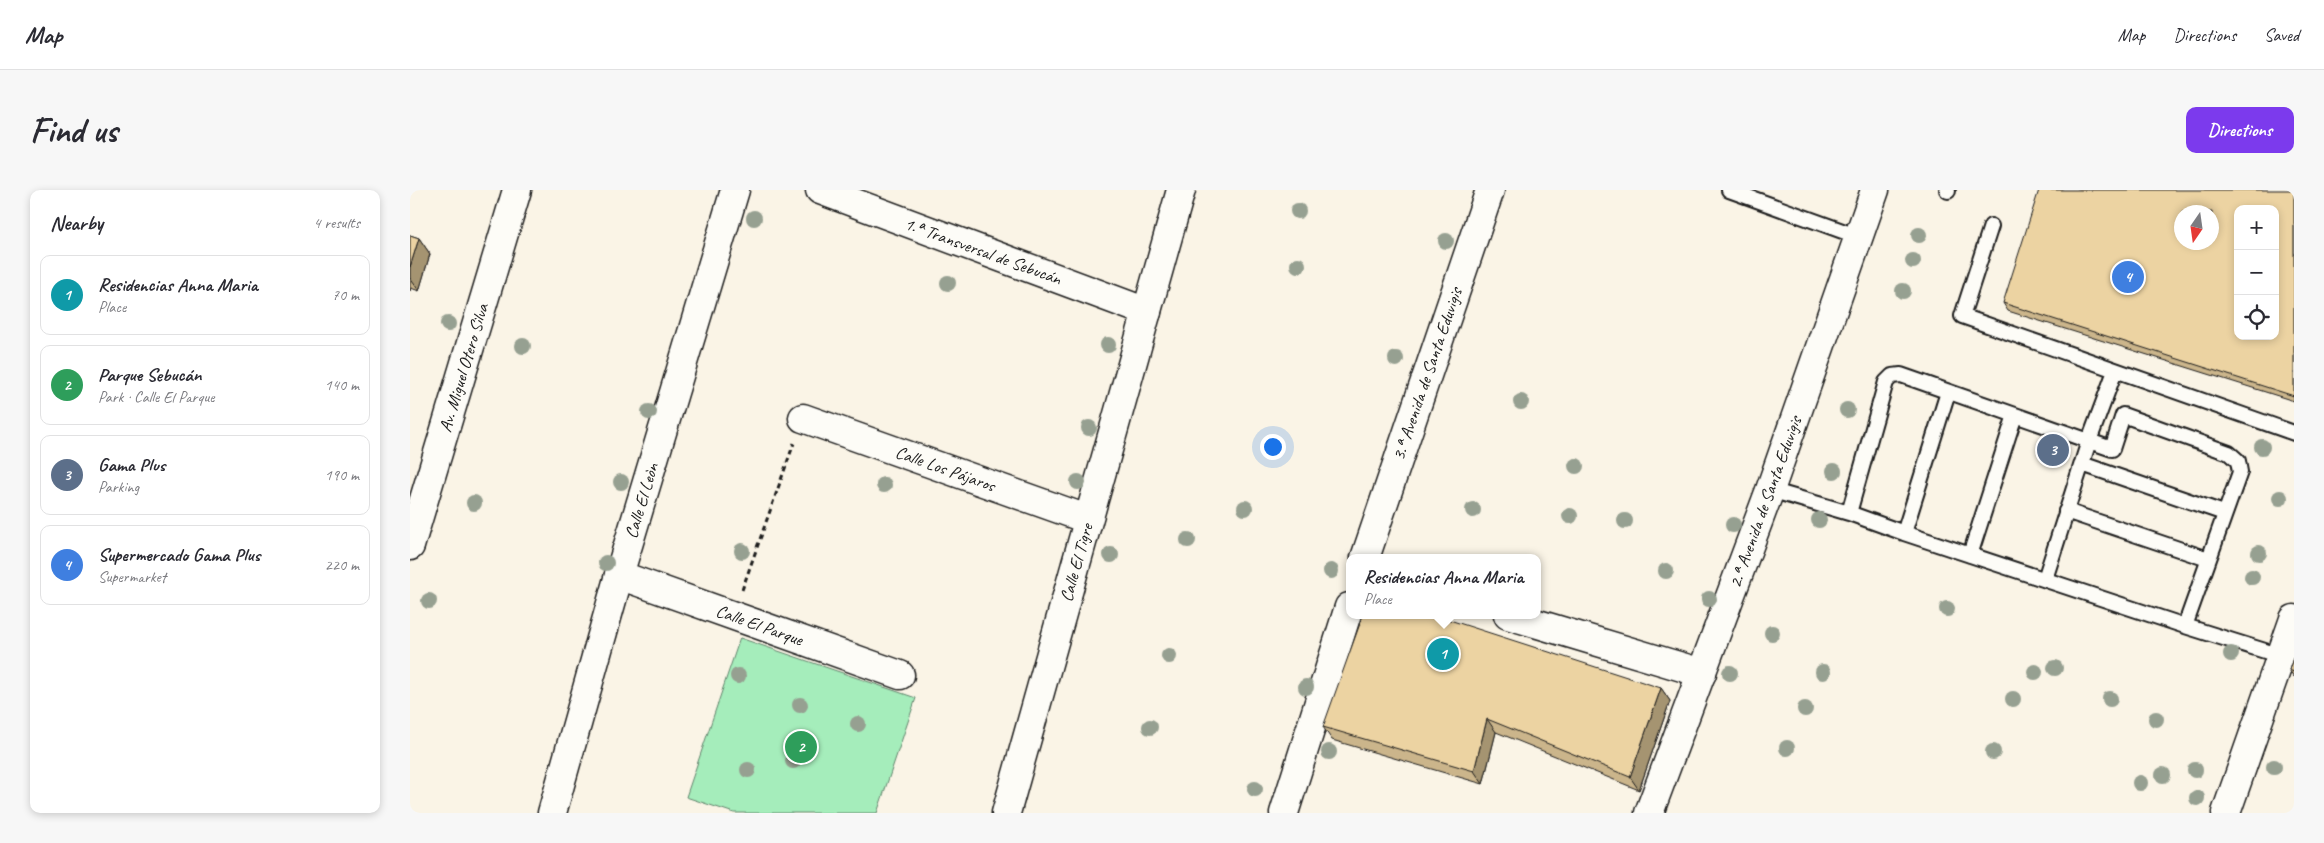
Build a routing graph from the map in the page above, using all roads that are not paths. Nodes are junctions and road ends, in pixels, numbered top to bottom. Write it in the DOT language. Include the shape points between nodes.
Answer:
graph roads {
  1 [pos="517,190"];
  2 [pos="735,190"];
  3 [pos="820,190"];
  4 [pos="1181,190"];
  5 [pos="1490,190"];
  6 [pos="1729,190"];
  7 [pos="1875,190"];
  8 [pos="1991,226"];
  9 [pos="1858,237"];
  10 [pos="1147,312"];
  11 [pos="2115,371"];
  12 [pos="1948,392"];
  13 [pos="2015,415"];
  14 [pos="803,418"];
  15 [pos="2294,432"];
  16 [pos="2089,441"];
  17 [pos="2082,464"];
  18 [pos="1770,490"];
  19 [pos="2066,511"];
  20 [pos="2224,512"];
  21 [pos="1849,513"];
  22 [pos="1087,519"];
  23 [pos="1904,533"];
  24 [pos="410,546"];
  25 [pos="1366,554"];
  26 [pos="1970,555"];
  27 [pos="2208,559"];
  28 [pos="619,576"];
  29 [pos="2045,579"];
  30 [pos="1346,617"];
  31 [pos="1521,619"];
  32 [pos="2294,619"];
  33 [pos="2184,626"];
  34 [pos="2281,656"];
  35 [pos="1702,673"];
  36 [pos="900,674"];
  37 [pos="552,813"];
  38 [pos="1006,813"];
  39 [pos="1284,813"];
  40 [pos="1649,813"];
  41 [pos="2226,813"];
  1 -- 24 [label="street, Av. Miguel Otero Silva"];
  2 -- 28 [label="street, Calle El Leòn"];
  3 -- 10 [label="street, 1.ª Transversal de Sebucán"];
  4 -- 10 [label="street, Calle El Tigre"];
  5 -- 25 [label="street, 3.ª Avenida de Santa Eduvigis"];
  6 -- 9 [label="lane"];
  7 -- 9 [label="street, 2.ª Avenida de Santa Eduvigis"];
  8 -- 11 [label="lane" via="1962,316"];
  9 -- 18 [label="street, 2.ª Avenida de Santa Eduvigis"];
  10 -- 22 [label="street, Calle El Tigre"];
  11 -- 15 [label="lane"];
  11 -- 16 [label="lane"];
  12 -- 13 [label="lane"];
  12 -- 21 [label="lane" via="1901,375 1892,376 1886,382"];
  12 -- 23 [label="lane"];
  13 -- 16 [label="lane"];
  13 -- 26 [label="lane"];
  14 -- 22 [label="street, Calle Los Pájaros"];
  16 -- 17 [label="lane"];
  16 -- 20 [label="lane" via="2112,449 2123,415 2229,454 2238,461 2240,472"];
  17 -- 19 [label="lane"];
  17 -- 20 [label="lane"];
  18 -- 21 [label="lane"];
  18 -- 35 [label="street, 2.ª Avenida de Santa Eduvigis"];
  19 -- 27 [label="lane"];
  19 -- 29 [label="lane"];
  20 -- 27 [label="lane"];
  21 -- 23 [label="lane"];
  22 -- 38 [label="street, Calle El Tigre"];
  23 -- 26 [label="lane"];
  26 -- 29 [label="lane"];
  27 -- 33 [label="lane"];
  28 -- 36 [label="street, Calle El Parque"];
  28 -- 37 [label="street, Calle El Leòn"];
  29 -- 33 [label="lane"];
  30 -- 39 [label="street"];
  31 -- 35 [label="street"];
  32 -- 34 [label="street"];
  33 -- 34 [label="lane"];
  34 -- 41 [label="street"];
  35 -- 40 [label="street, 2.ª Avenida de Santa Eduvigis"];
}
